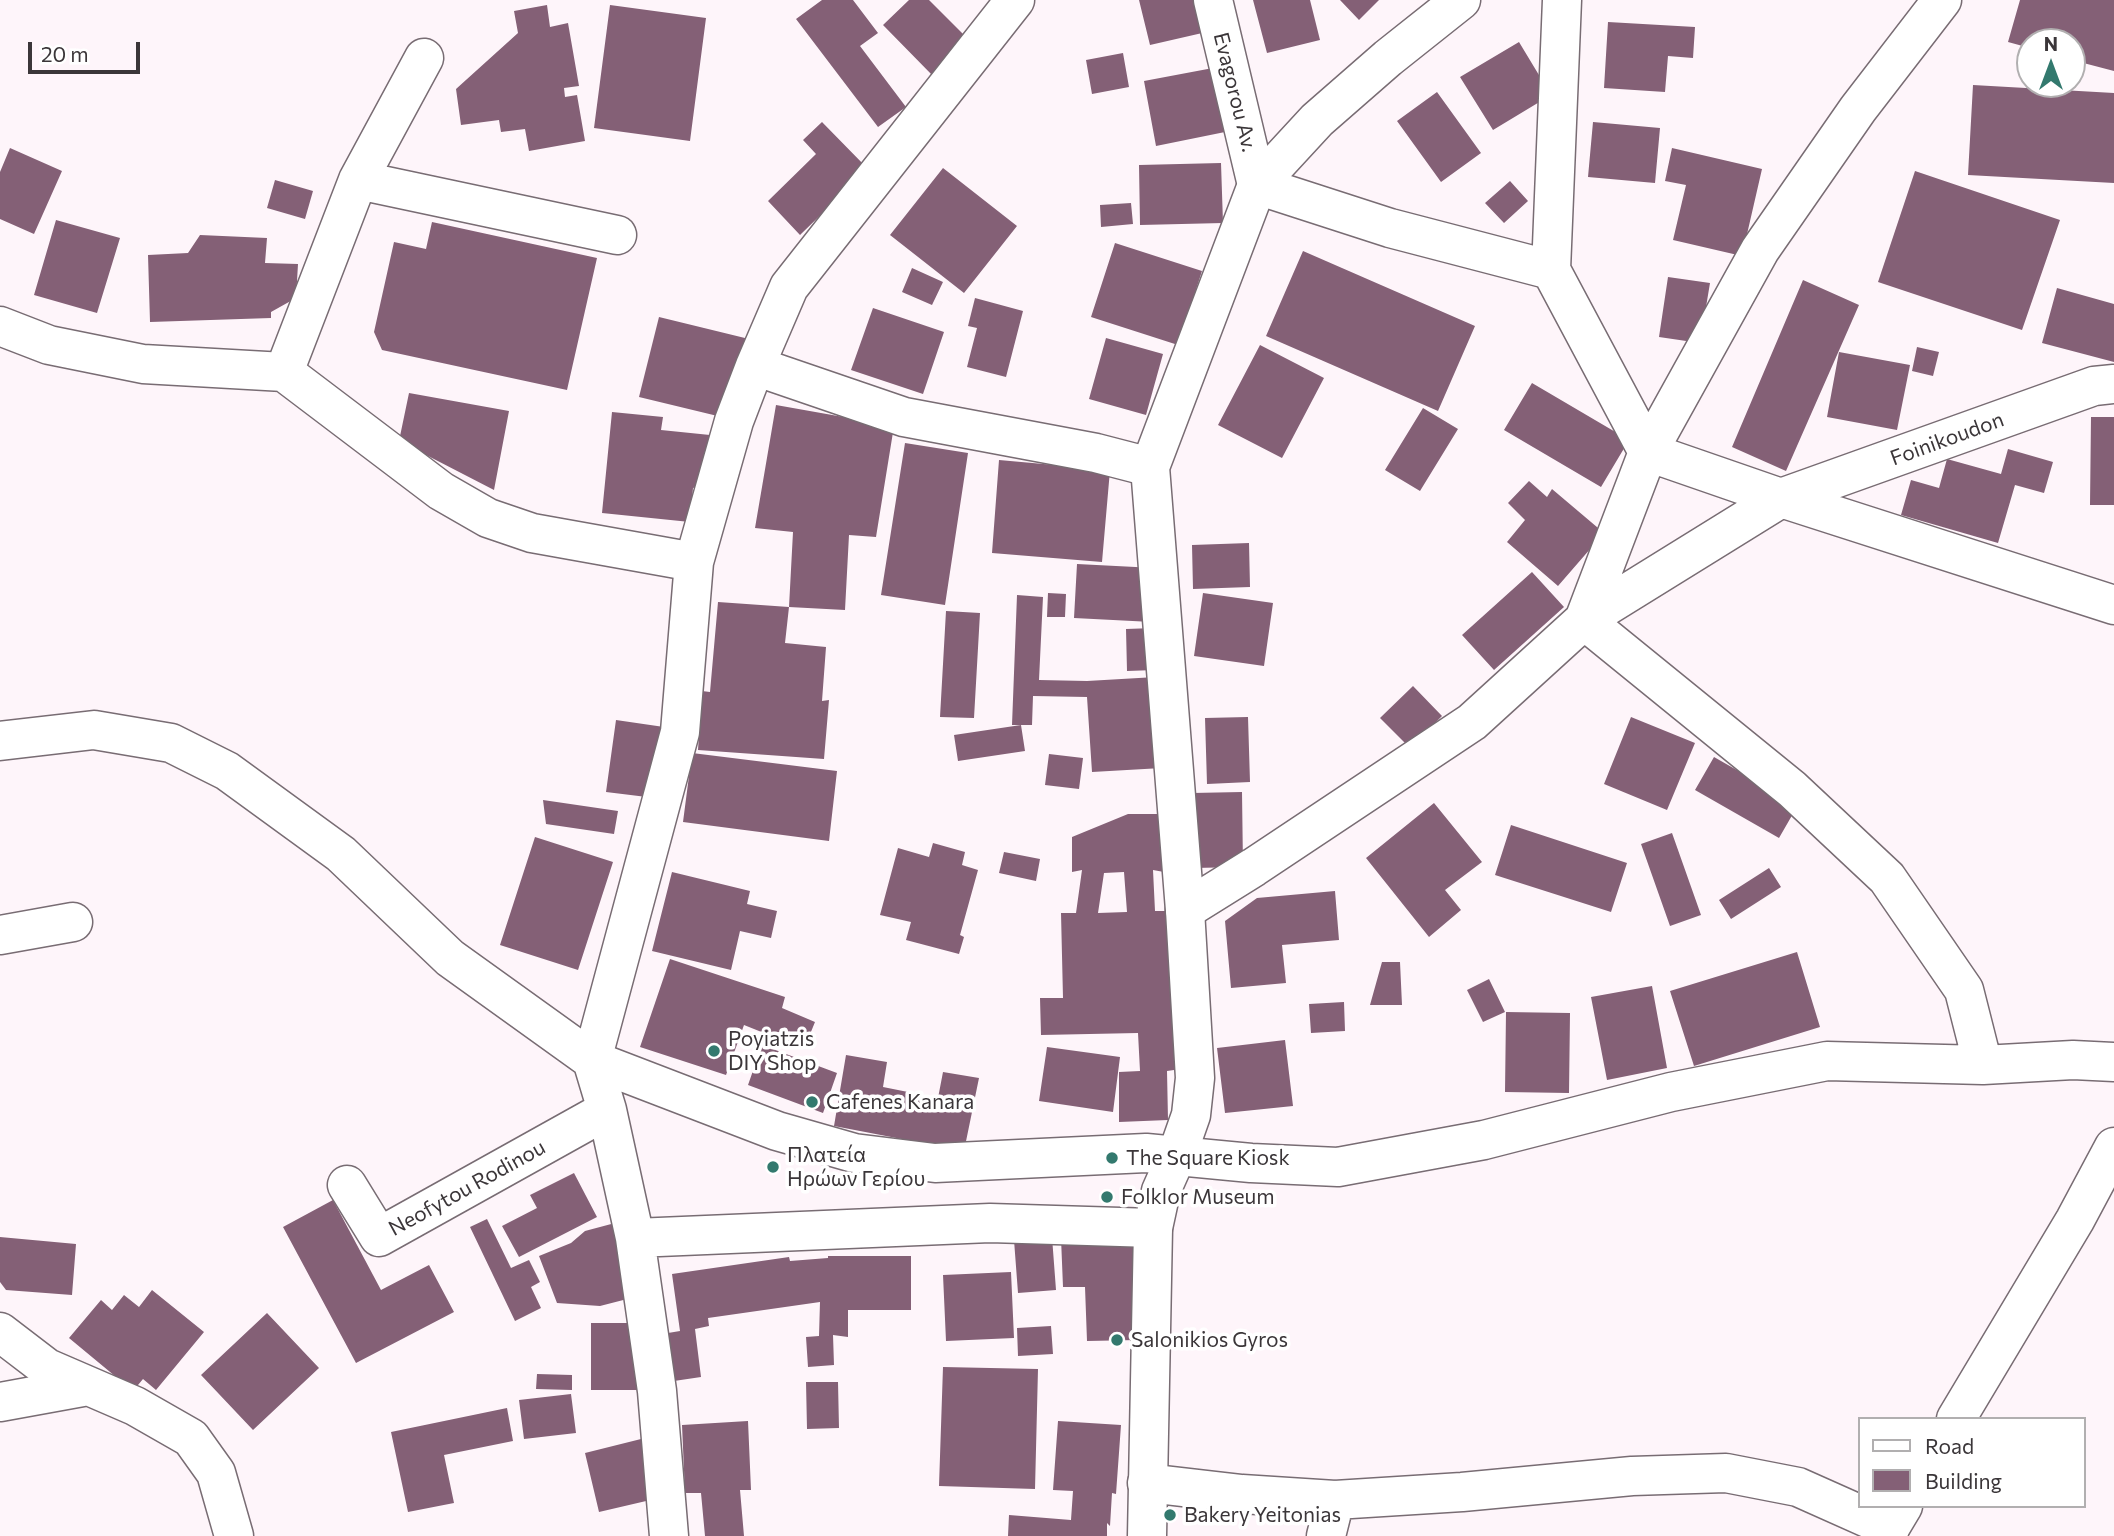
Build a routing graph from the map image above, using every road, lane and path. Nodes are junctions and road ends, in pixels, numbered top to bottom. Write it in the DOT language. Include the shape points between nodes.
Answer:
graph roads {
  1 [pos="1015,0"];
  2 [pos="1213,0"];
  3 [pos="1461,0"];
  4 [pos="1562,0"];
  5 [pos="1942,0"];
  6 [pos="424,58"];
  7 [pos="358,180"];
  8 [pos="1257,185"];
  9 [pos="617,235"];
  10 [pos="1551,270"];
  11 [pos="0,326"];
  12 [pos="755,366"];
  13 [pos="284,372"];
  14 [pos="2114,384"];
  15 [pos="1648,452"];
  16 [pos="1150,467"];
  17 [pos="1781,498"];
  18 [pos="694,562"];
  19 [pos="2114,605"];
  20 [pos="1584,620"];
  21 [pos="0,740"];
  22 [pos="1185,910"];
  23 [pos="73,922"];
  24 [pos="0,934"];
  25 [pos="592,1060"];
  26 [pos="2114,1062"];
  27 [pos="1983,1065"];
  28 [pos="607,1110"];
  29 [pos="2114,1147"];
  30 [pos="1177,1155"];
  31 [pos="347,1185"];
  32 [pos="1153,1228"];
  33 [pos="650,1237"];
  34 [pos="0,1332"];
  35 [pos="88,1386"];
  36 [pos="0,1402"];
  37 [pos="1956,1417"];
  38 [pos="1147,1483"];
  39 [pos="1335,1500"];
  40 [pos="1893,1524"];
  41 [pos="234,1536"];
  42 [pos="669,1536"];
  43 [pos="1147,1536"];
  44 [pos="1326,1536"];
  1 -- 12 [label="street" via="789,287"];
  2 -- 8 [label="street, Evagorou Av."];
  3 -- 8 [label="street" via="1317,120"];
  4 -- 10 [label="street"];
  5 -- 15 [label="street" via="1858,109 1760,250"];
  6 -- 7 [label="street"];
  7 -- 9 [label="street"];
  7 -- 13 [label="street"];
  8 -- 10 [label="street" via="1390,228"];
  8 -- 16 [label="street"];
  10 -- 15 [label="street"];
  11 -- 13 [label="street" via="49,345 143,364"];
  12 -- 16 [label="street" via="904,416"];
  12 -- 18 [label="street" via="734,421"];
  13 -- 18 [label="street" via="441,491 488,519 533,533"];
  14 -- 17 [label="street, Foinikoudon" via="2094,386"];
  15 -- 17 [label="street"];
  15 -- 20 [label="street"];
  16 -- 22 [label="street"];
  17 -- 19 [label="street"];
  17 -- 20 [label="street, Foinikoudon"];
  18 -- 25 [label="street" via="680,732"];
  20 -- 22 [label="street, Foinikoudon" via="1472,722"];
  20 -- 27 [label="street" via="1792,789 1887,878 1964,990"];
  21 -- 25 [label="street" via="94,730 171,743 227,771 341,854 450,958"];
  22 -- 30 [label="street" via="1195,1078 1191,1115"];
  23 -- 24 [label="street"];
  25 -- 28 [label="street"];
  25 -- 30 [label="street" via="777,1131 854,1153 935,1163"];
  26 -- 27 [label="street"];
  27 -- 30 [label="street" via="1827,1061 1671,1091 1484,1140 1338,1167"];
  28 -- 31 [label="street, Neofytou Rodinou" via="379,1237"];
  28 -- 33 [label="street"];
  29 -- 37 [label="street"];
  30 -- 32 [label="street" via="1161,1191"];
  32 -- 33 [label="street" via="989,1223"];
  32 -- 38 [label="street"];
  33 -- 42 [label="street"];
  34 -- 35 [label="street" via="47,1368"];
  35 -- 36 [label="street"];
  35 -- 41 [label="street" via="191,1438 216,1473"];
  38 -- 39 [label="street"];
  38 -- 43 [label="street"];
  39 -- 40 [label="street" via="1726,1473 1798,1487"];
  39 -- 44 [label="street"];
}
